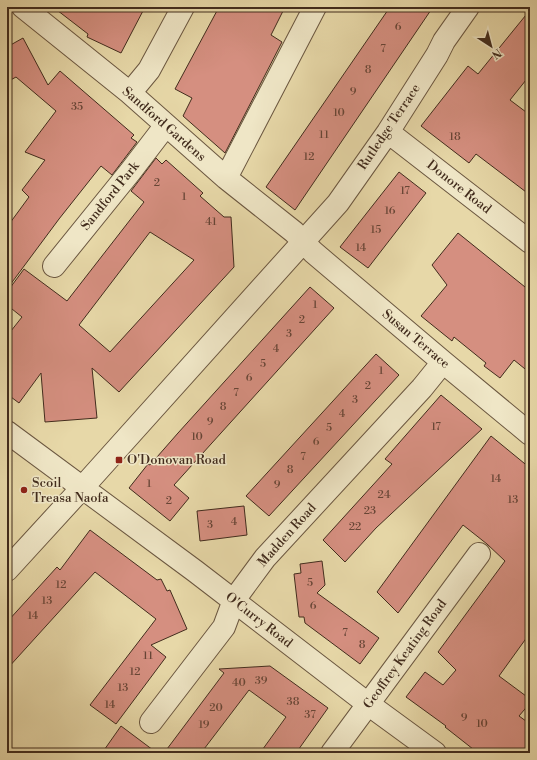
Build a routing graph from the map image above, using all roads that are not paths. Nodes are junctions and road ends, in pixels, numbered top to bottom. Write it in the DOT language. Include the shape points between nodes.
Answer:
graph roads {
  1 [pos="23,7"];
  2 [pos="183,7"];
  3 [pos="315,7"];
  4 [pos="468,7"];
  5 [pos="130,93"];
  6 [pos="166,125"];
  7 [pos="388,132"];
  8 [pos="226,178"];
  9 [pos="304,242"];
  10 [pos="530,242"];
  11 [pos="54,266"];
  12 [pos="443,362"];
  13 [pos="7,432"];
  14 [pos="530,434"];
  15 [pos="82,488"];
  16 [pos="479,554"];
  17 [pos="7,570"];
  18 [pos="234,600"];
  19 [pos="368,704"];
  20 [pos="151,722"];
  21 [pos="332,753"];
  22 [pos="435,753"];
  1 -- 5 [label="street, Sandford Gardens"];
  2 -- 5 [label="street" via="149,70"];
  3 -- 8 [label="street"];
  4 -- 7 [label="street, Rutledge Terrace"];
  5 -- 6 [label="street, Sandford Gardens"];
  6 -- 8 [label="street, Sandford Gardens"];
  6 -- 11 [label="street, Sandford Park"];
  7 -- 9 [label="street, Rutledge Terrace" via="338,203"];
  7 -- 10 [label="street, Donore Road"];
  8 -- 9 [label="street, Sandford Gardens"];
  9 -- 12 [label="street, Susan Terrace"];
  9 -- 15 [label="street"];
  12 -- 14 [label="street, Susan Terrace"];
  12 -- 18 [label="street, Madden Road" via="265,558"];
  13 -- 15 [label="street, O'Curry Road"];
  15 -- 17 [label="street"];
  15 -- 18 [label="street, O'Curry Road"];
  16 -- 19 [label="street, Geoffrey Keating Road"];
  18 -- 19 [label="street, O'Curry Road"];
  18 -- 20 [label="street, Madden Road" via="224,627"];
  19 -- 21 [label="street, Geoffrey Keating Road"];
  19 -- 22 [label="street, O'Curry Road"];
}
